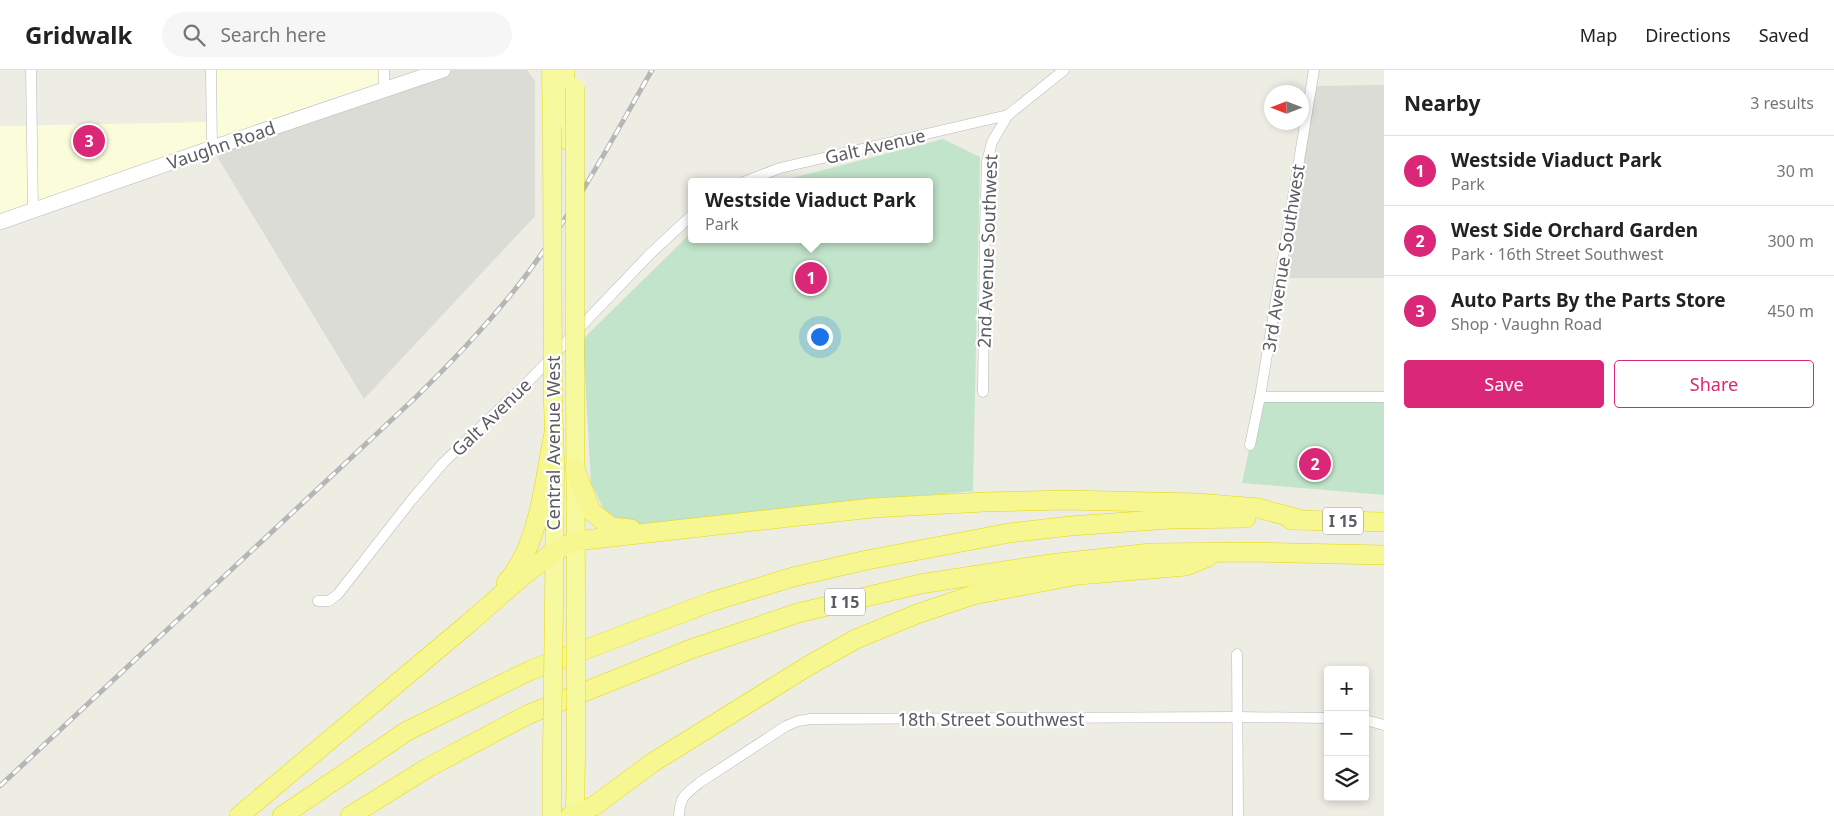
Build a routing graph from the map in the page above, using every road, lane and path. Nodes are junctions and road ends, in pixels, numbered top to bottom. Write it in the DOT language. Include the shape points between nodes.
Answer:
graph roads {
  1 [pos="31,70"];
  2 [pos="211,70"];
  3 [pos="384,70"];
  4 [pos="443,70"];
  5 [pos="551,70"];
  6 [pos="564,70"];
  7 [pos="1064,70"];
  8 [pos="1314,70"];
  9 [pos="572,84"];
  10 [pos="384,89"];
  11 [pos="1008,115"];
  12 [pos="212,148"];
  13 [pos="754,178"];
  14 [pos="33,210"];
  15 [pos="688,219"];
  16 [pos="0,222"];
  17 [pos="983,392"];
  18 [pos="1260,396"];
  19 [pos="1384,397"];
  20 [pos="554,434"];
  21 [pos="1250,445"];
  22 [pos="576,468"];
  23 [pos="1302,520"];
  24 [pos="1384,522"];
  25 [pos="658,532"];
  26 [pos="576,541"];
  27 [pos="553,552"];
  28 [pos="1218,552"];
  29 [pos="1384,555"];
  30 [pos="318,601"];
  31 [pos="469,623"];
  32 [pos="1237,654"];
  33 [pos="1237,717"];
  34 [pos="1324,718"];
  35 [pos="1369,721"];
  36 [pos="1384,725"];
  37 [pos="621,785"];
  38 [pos="573,815"];
  39 [pos="239,816"];
  40 [pos="282,816"];
  41 [pos="350,816"];
  42 [pos="552,816"];
  43 [pos="604,816"];
  44 [pos="679,816"];
  45 [pos="1238,816"];
  1 -- 14 [label="street"];
  2 -- 12 [label="street"];
  3 -- 10 [label="street"];
  4 -- 10 [label="main road, Vaughn Road"];
  5 -- 20 [label="highway, Central Avenue West, bridge"];
  6 -- 9 [label="highway, Central Avenue West"];
  7 -- 11 [label="street"];
  8 -- 18 [label="street, 3rd Avenue Southwest"];
  9 -- 22 [label="highway, Central Avenue West, bridge"];
  10 -- 12 [label="main road, Vaughn Road"];
  11 -- 13 [label="street, Galt Avenue" via="780,168"];
  11 -- 17 [label="street, 2nd Avenue Southwest" via="992,142 987,162"];
  12 -- 14 [label="main road, Vaughn Road"];
  14 -- 16 [label="main road, Vaughn Road"];
  15 -- 30 [label="street, Galt Avenue" via="527,384 443,463 338,594 329,601"];
  18 -- 19 [label="street"];
  18 -- 21 [label="street, 3rd Avenue Southwest"];
  20 -- 27 [label="highway, Central Avenue West"];
  20 -- 31 [label="highway" via="538,520 528,546 512,576"];
  22 -- 25 [label="highway" via="591,511 611,527"];
  22 -- 26 [label="highway, Central Avenue West"];
  23 -- 24 [label="highway, I 15"];
  23 -- 25 [label="highway" via="1258,508 1197,503 1011,501 872,508"];
  23 -- 40 [label="highway, I 15" via="1170,519 1070,526 939,545 793,577 711,602 522,674 407,731"];
  25 -- 26 [label="highway"];
  26 -- 27 [label="highway"];
  26 -- 38 [label="highway, Central Avenue West, bridge"];
  27 -- 31 [label="highway"];
  27 -- 42 [label="highway, Central Avenue West, bridge"];
  28 -- 29 [label="highway, I 15"];
  28 -- 37 [label="highway" via="1186,566 1078,575 973,595 917,614 856,639 808,666"];
  28 -- 41 [label="highway, I 15" via="1151,553 1050,564 920,584 798,613 692,648 527,715 429,767"];
  31 -- 39 [label="highway"];
  32 -- 33 [label="street"];
  33 -- 34 [label="street, 18th Street Southwest"];
  33 -- 44 [label="street, 18th Street Southwest" via="798,721 699,783 680,803"];
  33 -- 45 [label="street"];
  35 -- 36 [label="street"];
  37 -- 38 [label="highway" via="594,806"];
  37 -- 43 [label="highway"];
}
